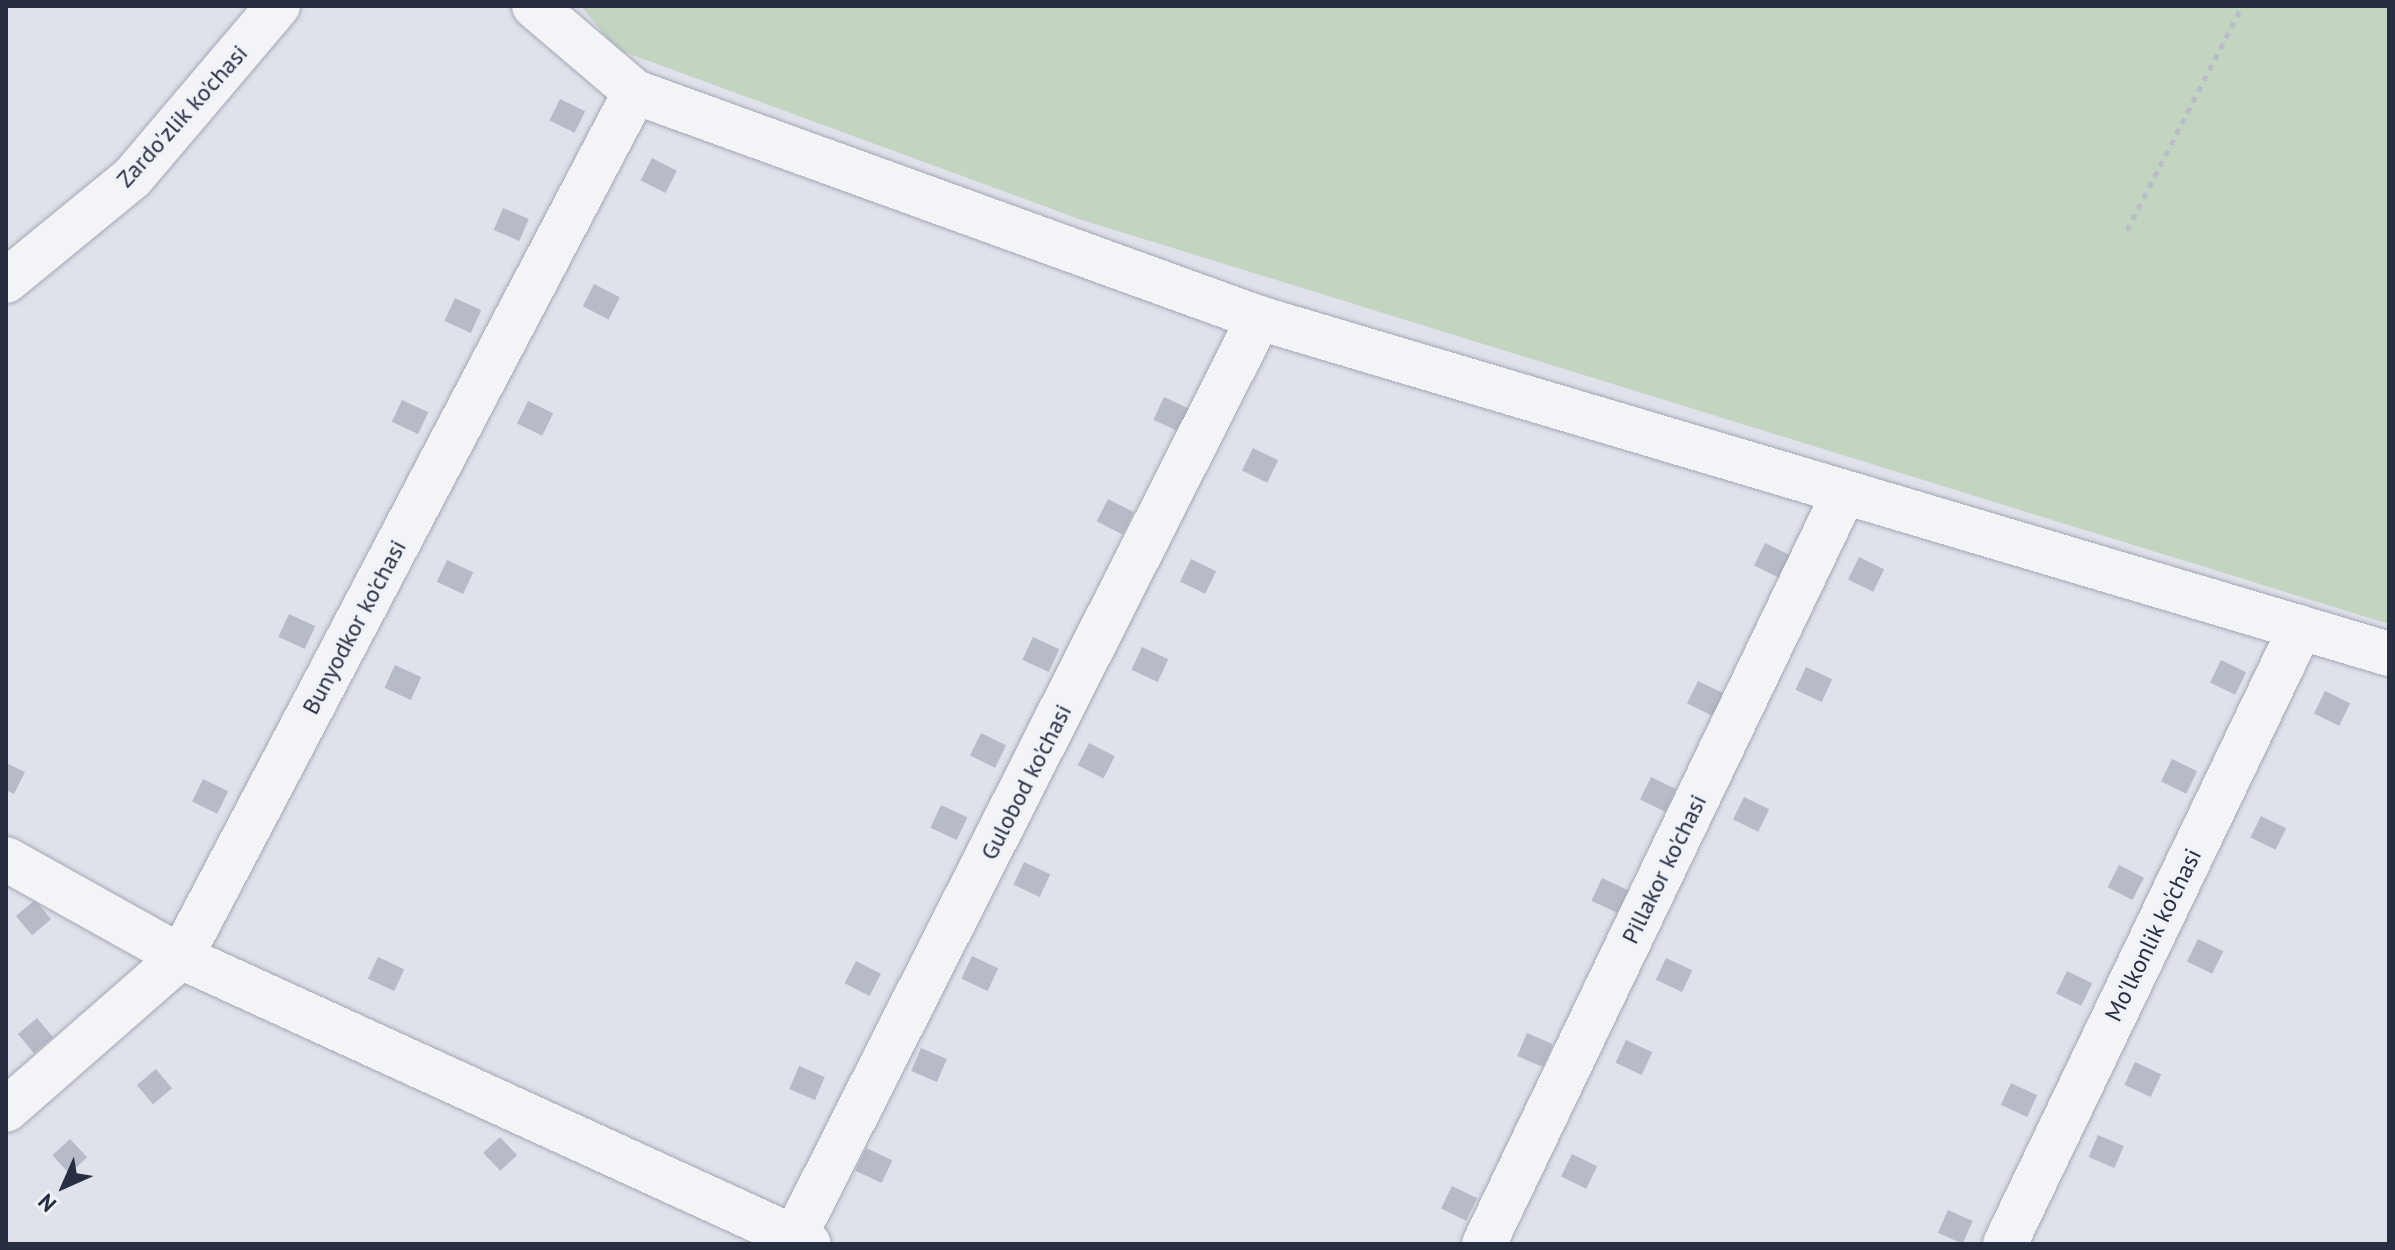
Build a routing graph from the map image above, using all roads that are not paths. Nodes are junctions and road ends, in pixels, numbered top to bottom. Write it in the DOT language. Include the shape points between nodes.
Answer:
graph roads {
  1 [pos="278,6"];
  2 [pos="534,6"];
  3 [pos="635,92"];
  4 [pos="6,281"];
  5 [pos="1259,318"];
  6 [pos="1844,493"];
  7 [pos="2301,627"];
  8 [pos="2389,654"];
  9 [pos="6,859"];
  10 [pos="181,957"];
  11 [pos="6,1110"];
  12 [pos="800,1242"];
  13 [pos="1484,1244"];
  14 [pos="2005,1244"];
  1 -- 4 [label="street, Zardo'zlik ko'chasi" via="132,178"];
  2 -- 3 [label="street"];
  3 -- 5 [label="street"];
  3 -- 10 [label="street, Bunyodkor ko'chasi"];
  5 -- 6 [label="street"];
  5 -- 12 [label="street, Gulobod ko'chasi"];
  6 -- 7 [label="street"];
  6 -- 13 [label="street, Pillakor ko'chasi"];
  7 -- 8 [label="street"];
  7 -- 14 [label="street, Mo'lkonlik ko'chasi"];
  9 -- 10 [label="street"];
  10 -- 11 [label="street, Bunyodkor ko'chasi"];
  10 -- 12 [label="street"];
}
